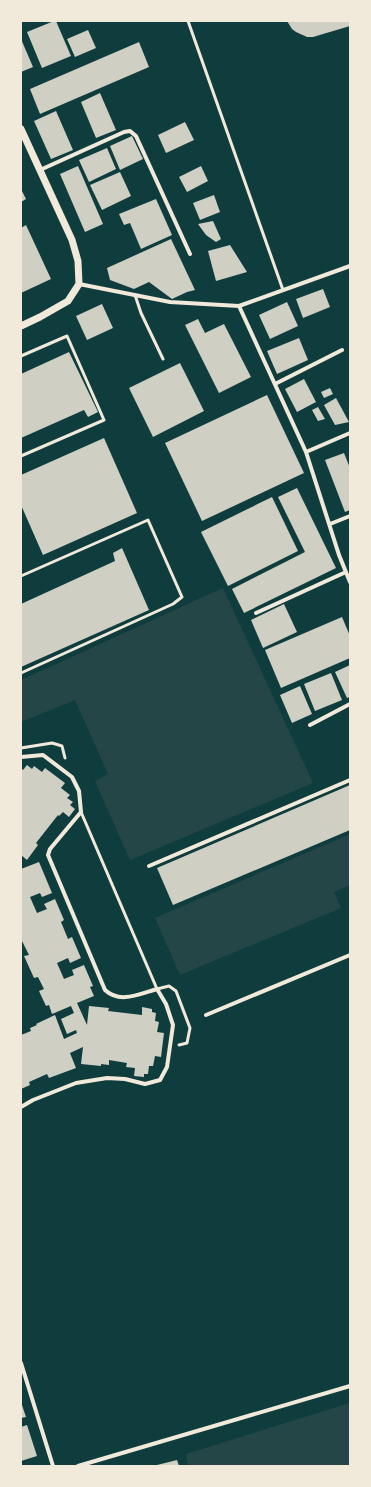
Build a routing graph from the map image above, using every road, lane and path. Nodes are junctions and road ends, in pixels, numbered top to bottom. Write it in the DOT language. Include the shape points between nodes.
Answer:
graph roads {
  1 [pos="188,21"];
  2 [pos="21,129"];
  3 [pos="40,170"];
  4 [pos="190,254"];
  5 [pos="350,266"];
  6 [pos="79,284"];
  7 [pos="283,290"];
  8 [pos="135,295"];
  9 [pos="239,306"];
  10 [pos="21,326"];
  11 [pos="342,350"];
  12 [pos="21,356"];
  13 [pos="163,360"];
  14 [pos="275,384"];
  15 [pos="350,433"];
  16 [pos="306,452"];
  17 [pos="21,456"];
  18 [pos="350,516"];
  19 [pos="330,524"];
  20 [pos="346,572"];
  21 [pos="21,576"];
  22 [pos="350,582"];
  23 [pos="256,614"];
  24 [pos="21,673"];
  25 [pos="350,704"];
  26 [pos="310,725"];
  27 [pos="21,748"];
  28 [pos="21,757"];
  29 [pos="65,758"];
  30 [pos="350,780"];
  31 [pos="80,812"];
  32 [pos="149,866"];
  33 [pos="350,955"];
  34 [pos="157,989"];
  35 [pos="206,1015"];
  36 [pos="179,1045"];
  37 [pos="21,1107"];
  38 [pos="21,1363"];
  39 [pos="350,1386"];
  40 [pos="53,1466"];
  41 [pos="78,1466"];
  1 -- 7 [label="lane"];
  2 -- 3 [label="street"];
  3 -- 4 [label="street" via="130,131 136,136"];
  3 -- 6 [label="street" via="72,240 78,261"];
  5 -- 7 [label="street"];
  6 -- 8 [label="street"];
  6 -- 10 [label="street" via="68,301"];
  7 -- 9 [label="street"];
  8 -- 9 [label="street" via="170,302"];
  8 -- 13 [label="lane"];
  9 -- 14 [label="street"];
  11 -- 14 [label="street"];
  12 -- 17 [label="lane" via="67,336 104,420"];
  14 -- 16 [label="street"];
  15 -- 16 [label="street"];
  16 -- 19 [label="street"];
  18 -- 19 [label="street"];
  19 -- 20 [label="street"];
  20 -- 22 [label="street"];
  20 -- 23 [label="street"];
  21 -- 24 [label="lane" via="148,520 182,597 173,604"];
  25 -- 26 [label="street"];
  27 -- 29 [label="lane" via="52,743 62,746"];
  28 -- 31 [label="street" via="43,755 72,777 80,792"];
  30 -- 32 [label="street"];
  31 -- 34 [label="lane"];
  31 -- 34 [label="street" via="48,854 105,990 122,998"];
  33 -- 35 [label="street"];
  34 -- 36 [label="lane" via="169,986 176,991 190,1028 187,1043"];
  34 -- 37 [label="street" via="166,1004 173,1025 167,1067 160,1080 145,1084 107,1078 76,1083"];
  38 -- 40 [label="street"];
  39 -- 41 [label="street"];
}
